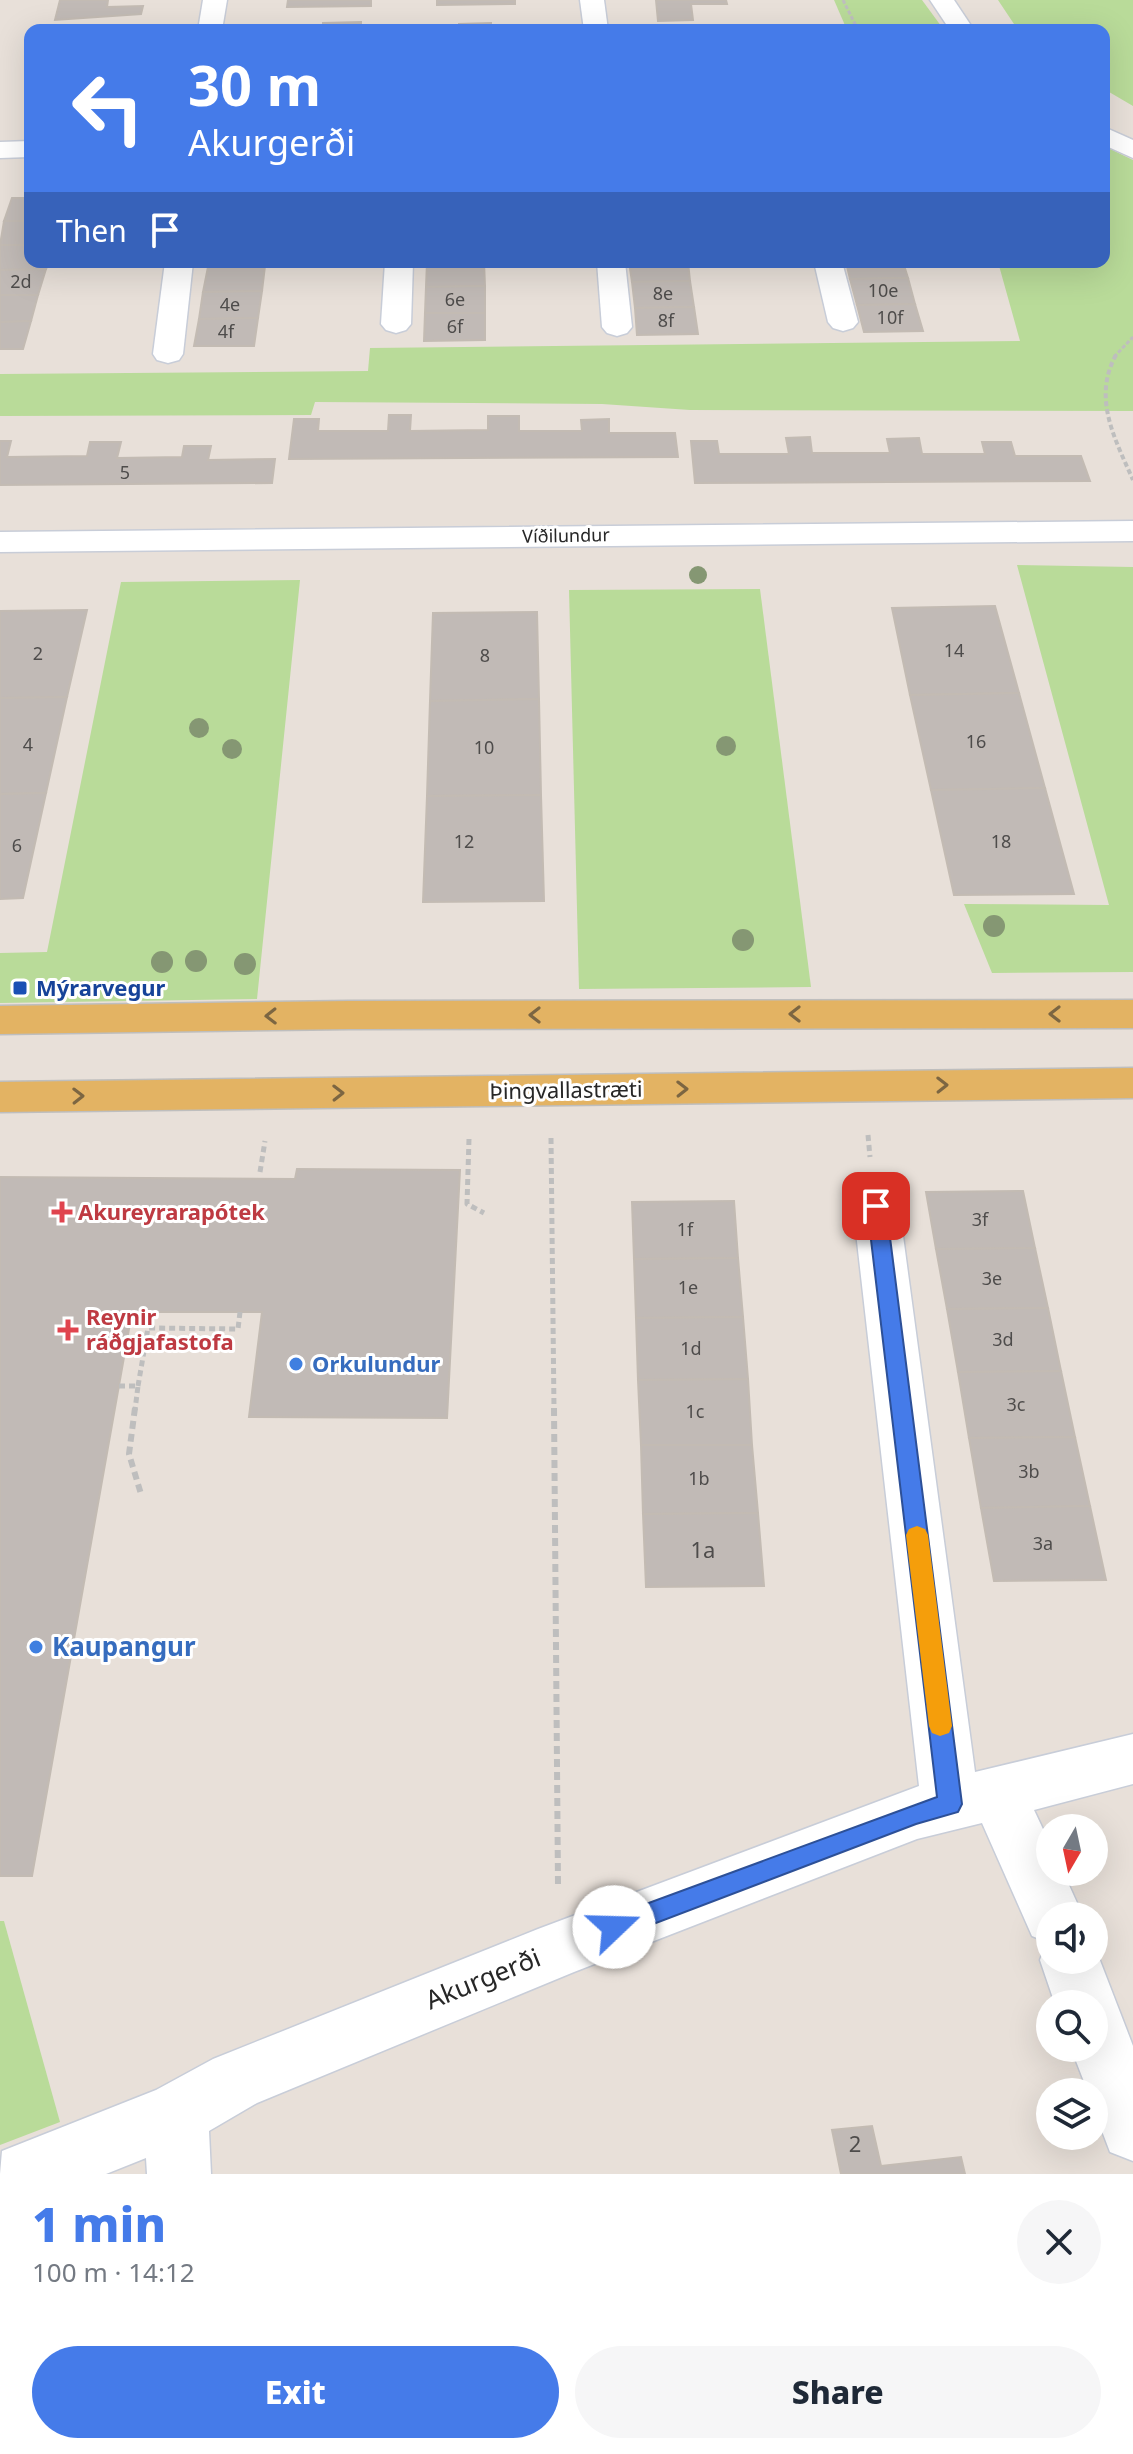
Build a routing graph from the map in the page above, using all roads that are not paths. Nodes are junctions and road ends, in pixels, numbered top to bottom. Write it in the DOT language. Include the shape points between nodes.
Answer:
graph roads {
  1 [pos="215,0"];
  2 [pos="592,0"];
  3 [pos="942,0"];
  4 [pos="211,24"];
  5 [pos="595,24"];
  6 [pos="958,24"];
  7 [pos="1110,138"];
  8 [pos="24,150"];
  9 [pos="1133,150"];
  10 [pos="1,153"];
  11 [pos="178,268"];
  12 [pos="399,268"];
  13 [pos="612,268"];
  14 [pos="830,268"];
  15 [pos="843,322"];
  16 [pos="396,324"];
  17 [pos="617,327"];
  18 [pos="168,354"];
  19 [pos="1133,531"];
  20 [pos="0,542"];
  21 [pos="1133,1014"];
  22 [pos="0,1020"];
  23 [pos="1133,1083"];
  24 [pos="0,1097"];
  25 [pos="876,1206"];
  26 [pos="1133,1759"];
  27 [pos="974,1798"];
  28 [pos="1044,1902"];
  29 [pos="1108,2062"];
  30 [pos="1133,2129"];
  31 [pos="178,2144"];
  32 [pos="25,2174"];
  1 -- 4 [label="street"];
  2 -- 5 [label="street"];
  3 -- 6 [label="street"];
  7 -- 9 [label="street"];
  8 -- 10 [label="street"];
  11 -- 18 [label="street"];
  12 -- 16 [label="street"];
  13 -- 17 [label="street"];
  14 -- 15 [label="street"];
  19 -- 20 [label="street, Víðilundur"];
  21 -- 22 [label="main road, one-way"];
  24 -- 23 [label="main road, Þingvallastræti, one-way"];
  25 -- 27 [label="street"];
  26 -- 27 [label="street, Akurgerði"];
  27 -- 28 [label="street"];
  27 -- 31 [label="street, Akurgerði" via="916,1813 768,1868 235,2081"];
  29 -- 30 [label="street"];
  31 -- 32 [label="street, Akurgerði"];
}
